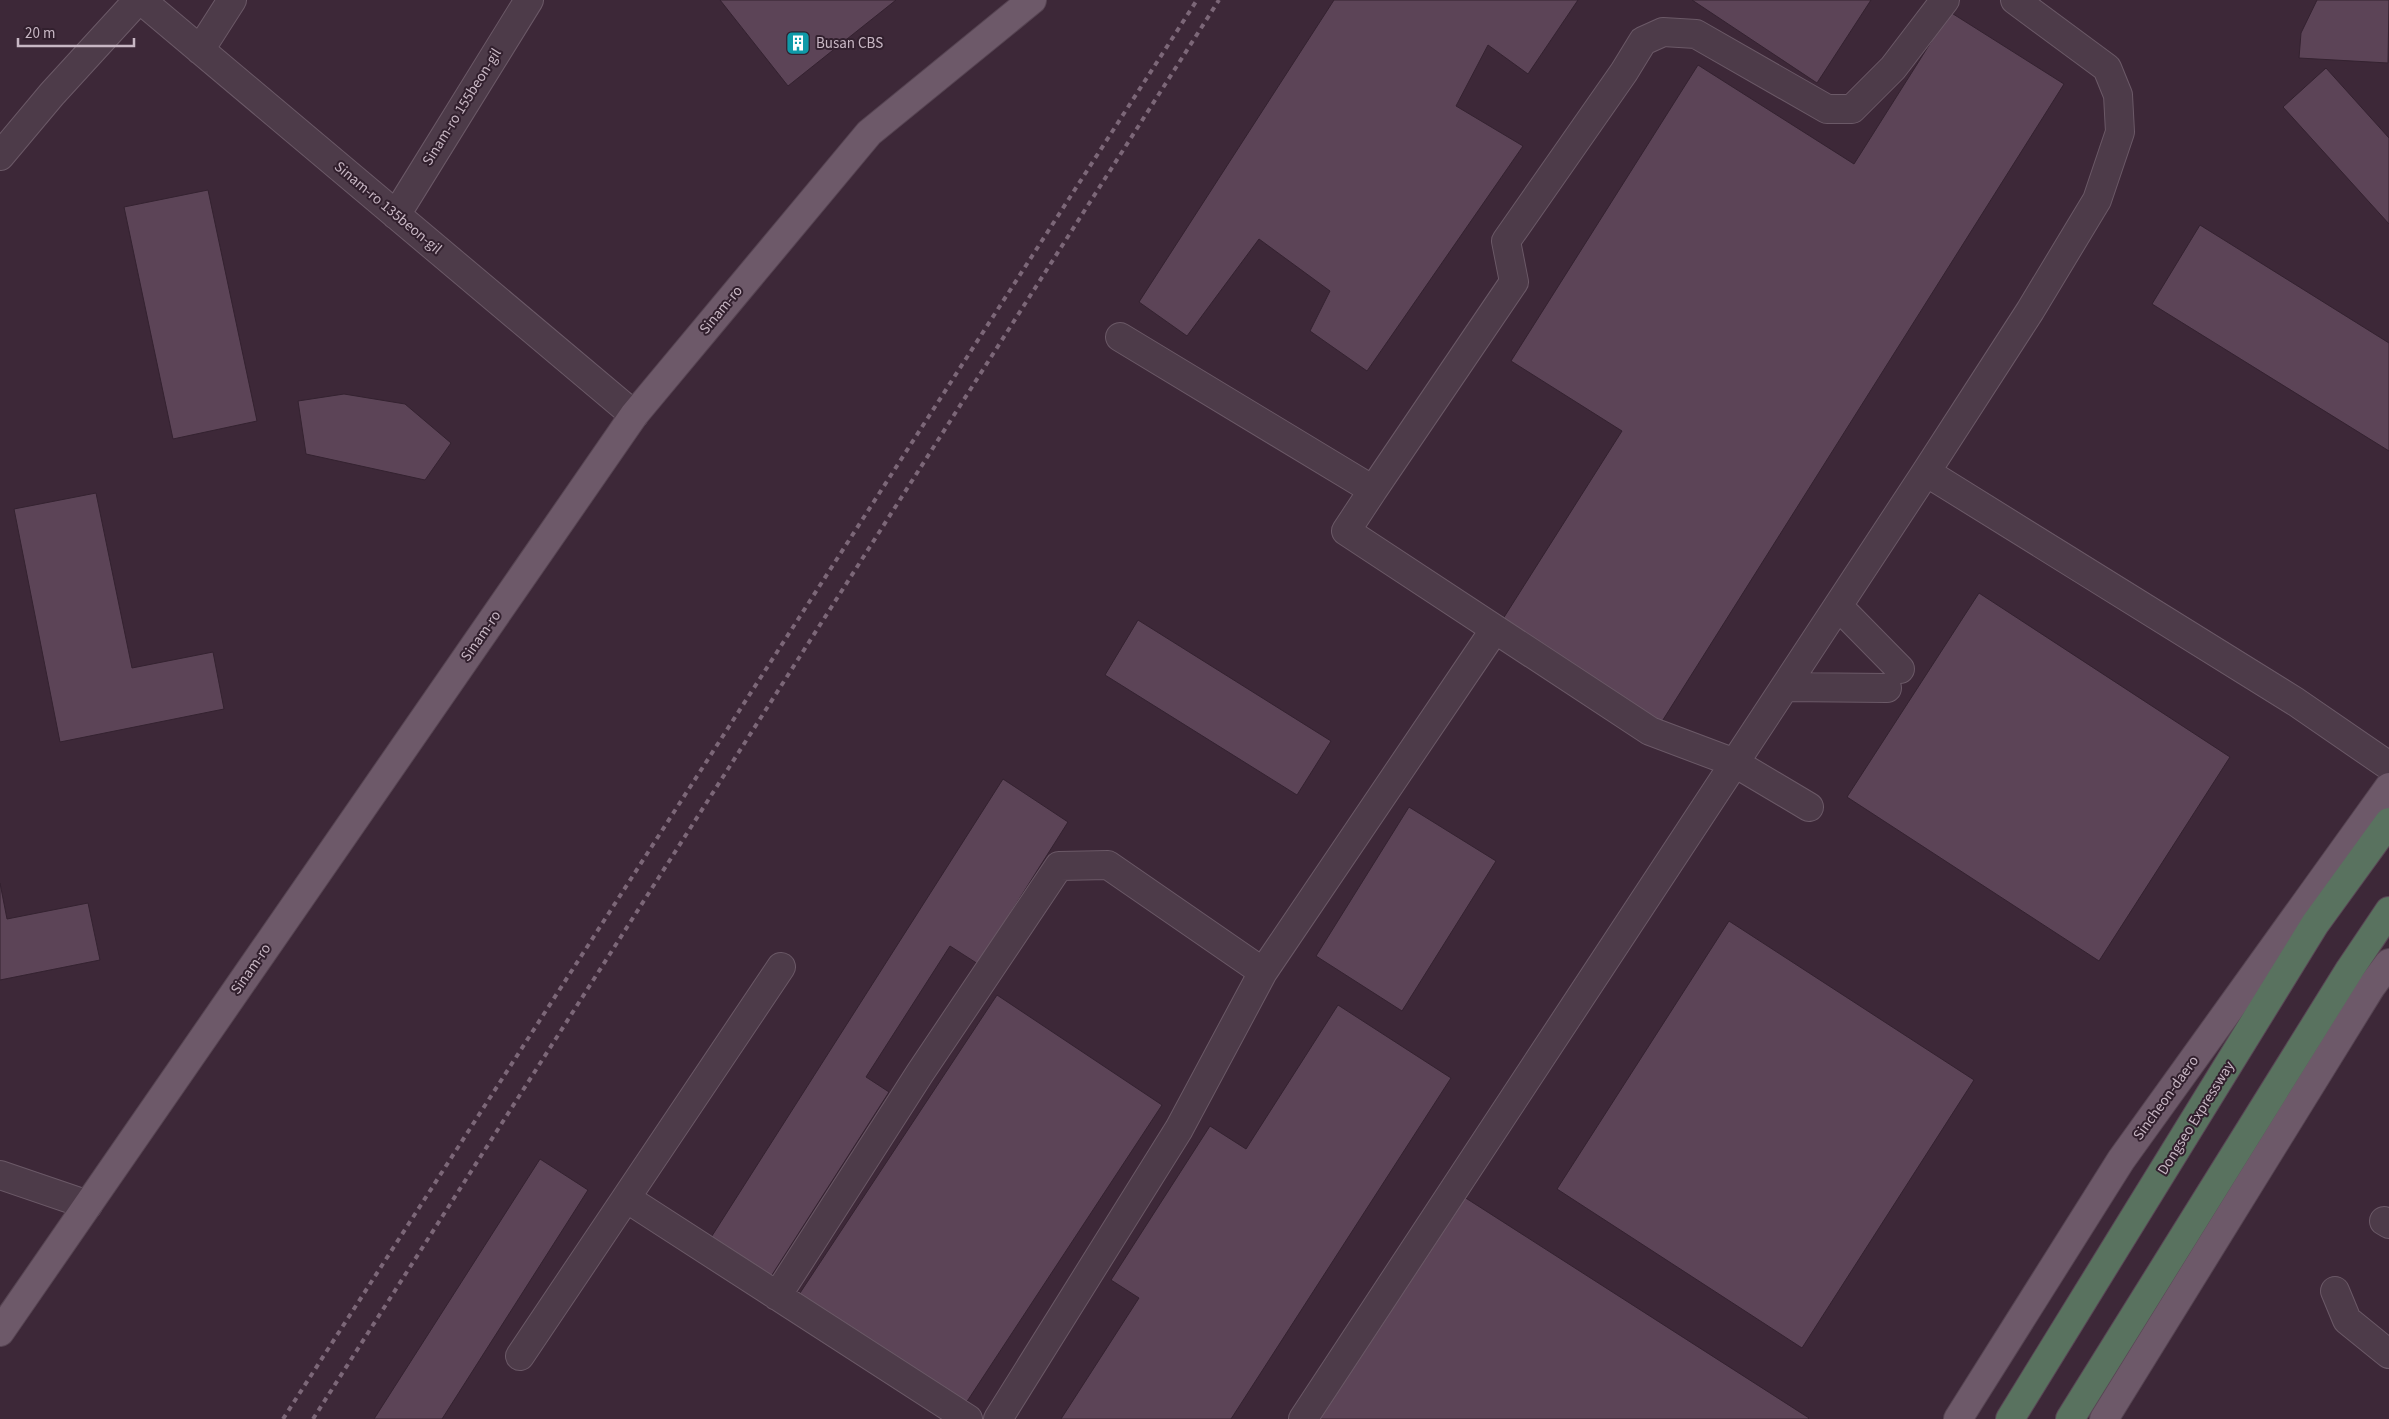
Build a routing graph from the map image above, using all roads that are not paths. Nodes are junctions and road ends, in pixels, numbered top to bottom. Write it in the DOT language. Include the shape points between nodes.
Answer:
graph roads {
  1 [pos="140,0"];
  2 [pos="232,0"];
  3 [pos="529,0"];
  4 [pos="1032,0"];
  5 [pos="1945,0"];
  6 [pos="2015,0"];
  7 [pos="200,50"];
  8 [pos="0,156"];
  9 [pos="396,215"];
  10 [pos="1120,336"];
  11 [pos="634,415"];
  12 [pos="1926,472"];
  13 [pos="1373,490"];
  14 [pos="1838,606"];
  15 [pos="1495,629"];
  16 [pos="1785,686"];
  17 [pos="1735,763"];
  18 [pos="2389,766"];
  19 [pos="2389,786"];
  20 [pos="1809,807"];
  21 [pos="2389,822"];
  22 [pos="2389,910"];
  23 [pos="2389,963"];
  24 [pos="781,967"];
  25 [pos="1263,972"];
  26 [pos="0,1175"];
  27 [pos="626,1198"];
  28 [pos="88,1205"];
  29 [pos="2335,1291"];
  30 [pos="778,1296"];
  31 [pos="0,1332"];
  32 [pos="2389,1354"];
  33 [pos="520,1356"];
  34 [pos="968,1419"];
  35 [pos="998,1419"];
  36 [pos="1303,1419"];
  37 [pos="1958,1419"];
  38 [pos="2010,1419"];
  39 [pos="2070,1419"];
  40 [pos="2104,1419"];
  1 -- 7 [label="street, Sinam-ro 135beon-gil"];
  1 -- 8 [label="street" via="52,94"];
  2 -- 7 [label="street"];
  3 -- 9 [label="street, Sinam-ro 155beon-gil"];
  4 -- 11 [label="main road, Sinam-ro" via="869,133"];
  5 -- 13 [label="street" via="1893,68 1852,109 1827,109 1696,34 1663,32 1642,41 1624,72 1506,241 1514,282"];
  6 -- 12 [label="street" via="2107,68 2118,95 2120,132 2097,200"];
  7 -- 9 [label="street, Sinam-ro 135beon-gil"];
  9 -- 11 [label="street, Sinam-ro 135beon-gil"];
  10 -- 13 [label="street"];
  11 -- 28 [label="main road, Sinam-ro"];
  12 -- 14 [label="street"];
  12 -- 18 [label="street" via="2296,702"];
  13 -- 15 [label="street" via="1346,531"];
  14 -- 16 [label="street"];
  14 -- 16 [label="street" via="1894,679"];
  15 -- 17 [label="street" via="1650,731"];
  15 -- 25 [label="street"];
  16 -- 17 [label="street"];
  17 -- 20 [label="street"];
  17 -- 36 [label="street"];
  19 -- 37 [label="main road, Sincheon-daero" via="2120,1160"];
  21 -- 38 [label="highway, Dongseo Expressway" via="2315,924"];
  22 -- 39 [label="highway"];
  23 -- 40 [label="main road" via="2371,986"];
  24 -- 27 [label="street"];
  25 -- 30 [label="street" via="1108,865 1059,866 920,1072"];
  25 -- 35 [label="street" via="1179,1129"];
  26 -- 28 [label="street"];
  27 -- 30 [label="street"];
  27 -- 33 [label="street"];
  28 -- 31 [label="main road, Sinam-ro"];
  29 -- 32 [label="street" via="2347,1320"];
  30 -- 34 [label="street"];
}
